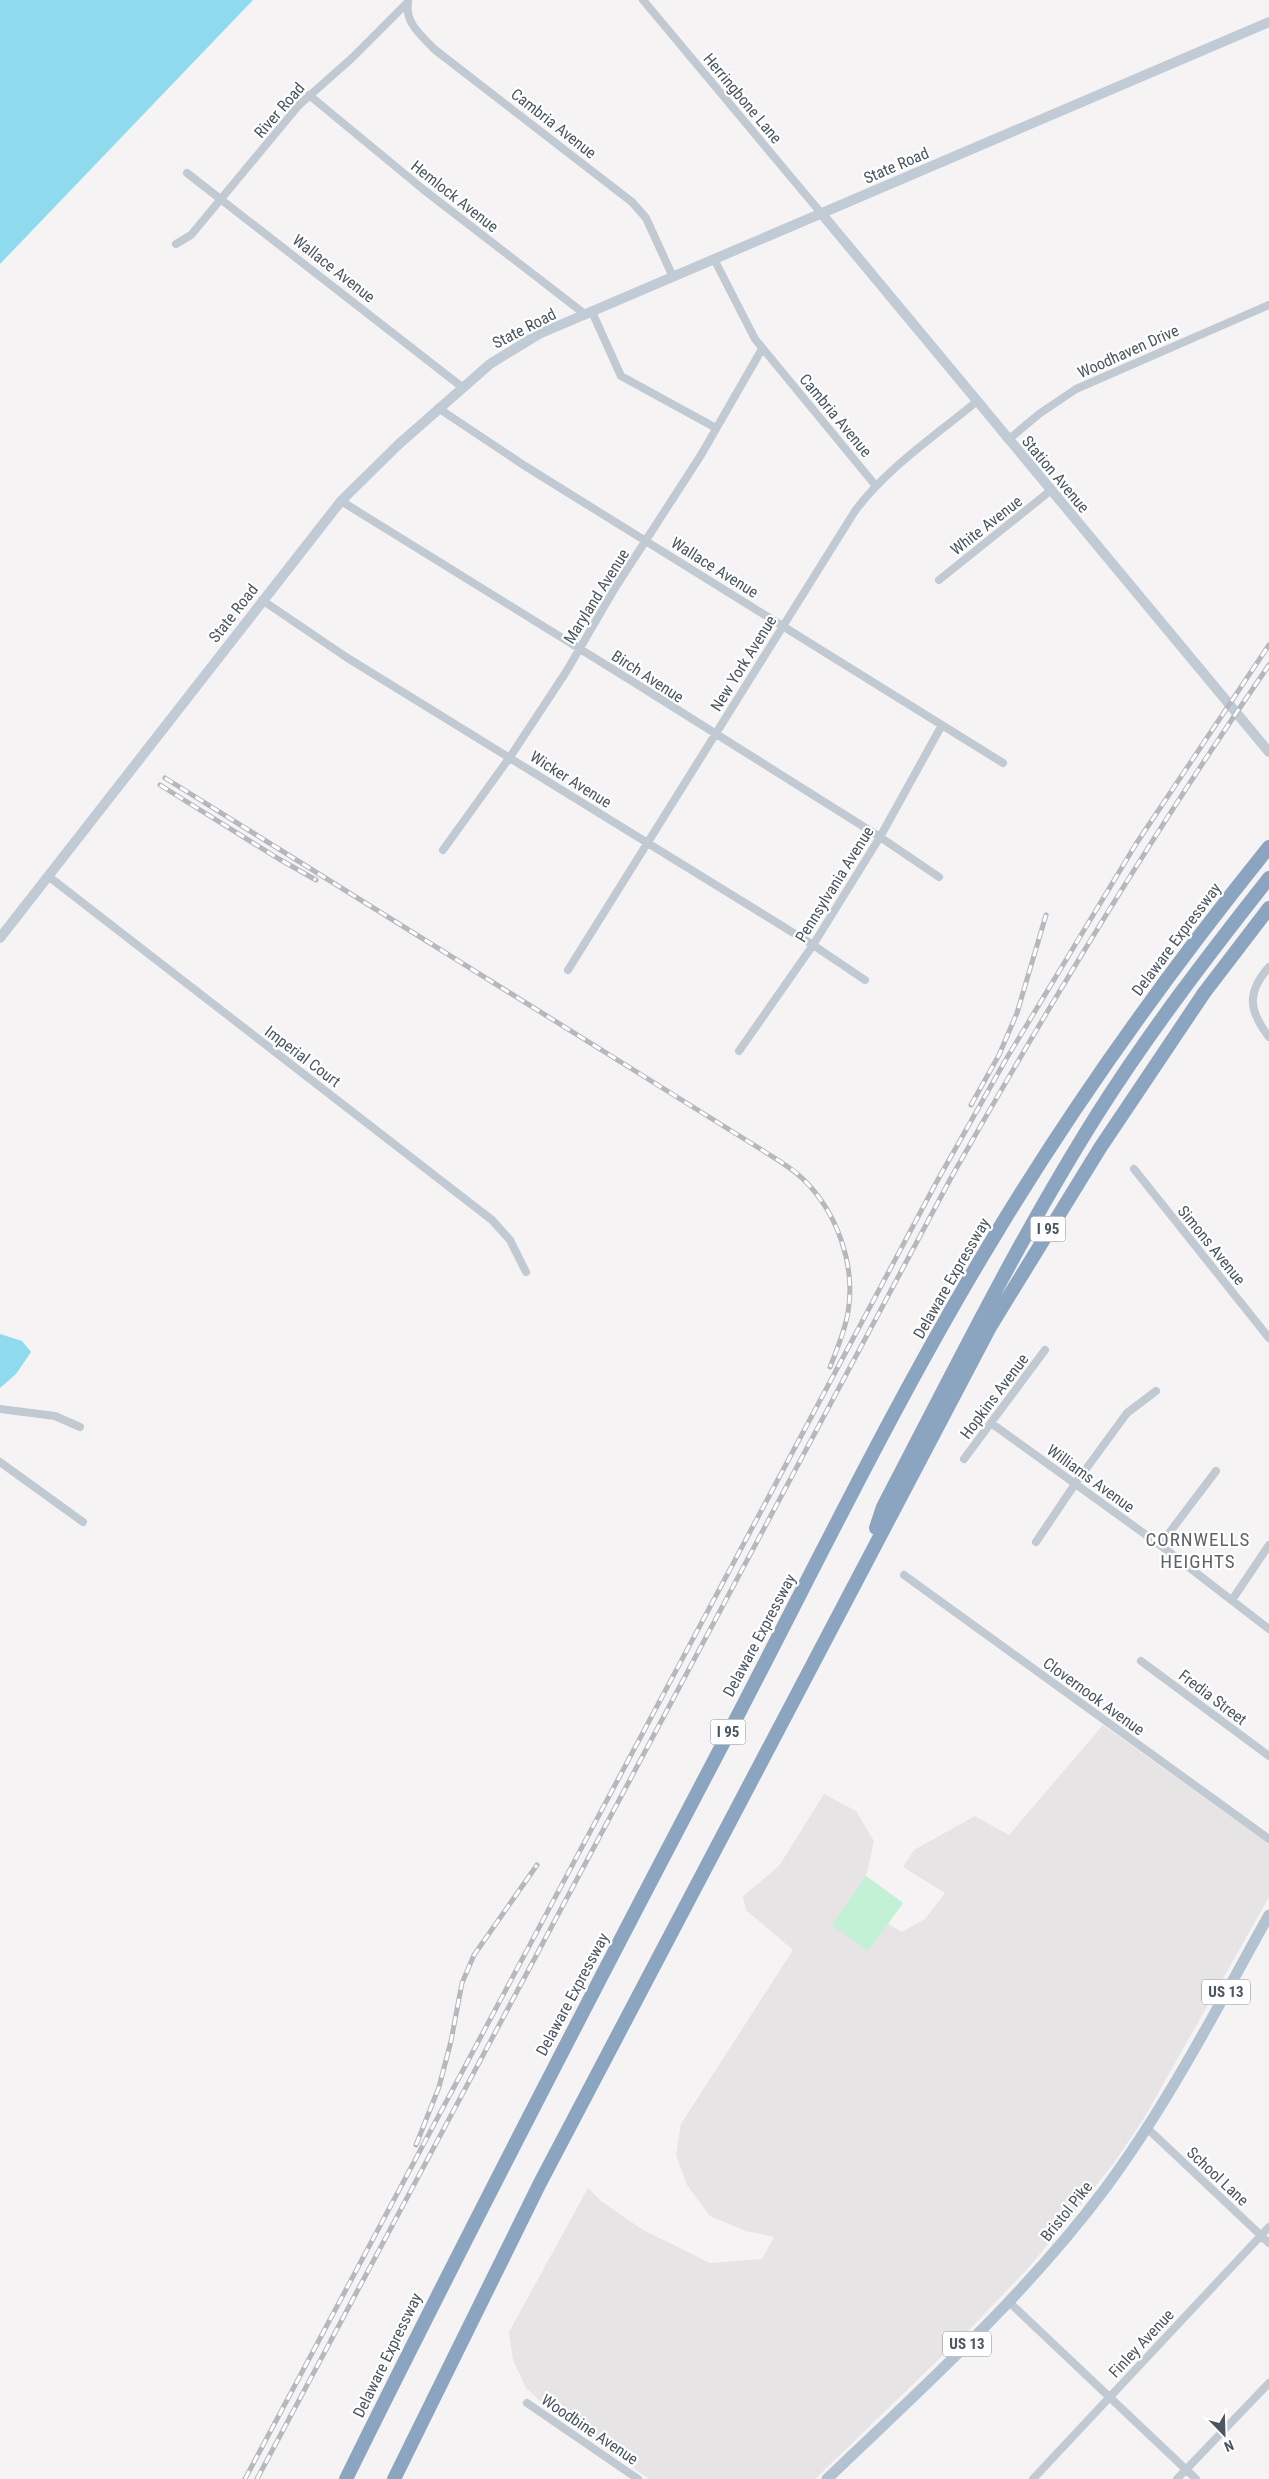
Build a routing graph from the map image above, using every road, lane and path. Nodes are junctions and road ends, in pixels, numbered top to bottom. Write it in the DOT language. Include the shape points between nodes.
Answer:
graph roads {
  1 [pos="643,0"];
  2 [pos="408,1"];
  3 [pos="1269,22"];
  4 [pos="308,96"];
  5 [pos="187,173"];
  6 [pos="221,200"];
  7 [pos="821,213"];
  8 [pos="176,244"];
  9 [pos="714,259"];
  10 [pos="673,277"];
  11 [pos="1269,305"];
  12 [pos="589,313"];
  13 [pos="762,349"];
  14 [pos="462,387"];
  15 [pos="976,402"];
  16 [pos="438,408"];
  17 [pos="716,428"];
  18 [pos="1008,440"];
  19 [pos="876,486"];
  20 [pos="1050,491"];
  21 [pos="341,501"];
  22 [pos="646,540"];
  23 [pos="939,580"];
  24 [pos="262,600"];
  25 [pos="782,626"];
  26 [pos="579,648"];
  27 [pos="942,725"];
  28 [pos="715,735"];
  29 [pos="1269,752"];
  30 [pos="510,757"];
  31 [pos="1003,763"];
  32 [pos="880,837"];
  33 [pos="647,843"];
  34 [pos="1269,847"];
  35 [pos="443,850"];
  36 [pos="48,876"];
  37 [pos="939,877"];
  38 [pos="1269,878"];
  39 [pos="1269,908"];
  40 [pos="0,938"];
  41 [pos="813,945"];
  42 [pos="1269,967"];
  43 [pos="568,970"];
  44 [pos="865,980"];
  45 [pos="1269,1037"];
  46 [pos="739,1051"];
  47 [pos="1134,1169"];
  48 [pos="526,1272"];
  49 [pos="1269,1338"];
  50 [pos="1045,1350"];
  51 [pos="1156,1391"];
  52 [pos="0,1409"];
  53 [pos="991,1422"];
  54 [pos="80,1426"];
  55 [pos="964,1459"];
  56 [pos="0,1462"];
  57 [pos="1216,1471"];
  58 [pos="1075,1484"];
  59 [pos="83,1522"];
  60 [pos="1036,1542"];
  61 [pos="1160,1545"];
  62 [pos="1269,1545"];
  63 [pos="861,1571"];
  64 [pos="904,1575"];
  65 [pos="1232,1600"];
  66 [pos="1269,1629"];
  67 [pos="1141,1661"];
  68 [pos="1269,1756"];
  69 [pos="1269,1839"];
  70 [pos="1269,1915"];
  71 [pos="1148,2128"];
  72 [pos="1269,2227"];
  73 [pos="1261,2236"];
  74 [pos="1269,2243"];
  75 [pos="1009,2302"];
  76 [pos="1269,2383"];
  77 [pos="1110,2396"];
  78 [pos="527,2403"];
  79 [pos="1186,2470"];
  80 [pos="346,2479"];
  81 [pos="394,2479"];
  82 [pos="638,2479"];
  83 [pos="827,2479"];
  84 [pos="1033,2479"];
  85 [pos="1178,2479"];
  86 [pos="1196,2479"];
  1 -- 7 [label="street, Herringbone Lane"];
  2 -- 4 [label="street, River Road" via="352,58"];
  2 -- 10 [label="street, Cambria Avenue" via="410,22 434,48 632,202 646,218"];
  3 -- 7 [label="main road, State Road"];
  4 -- 6 [label="street, River Road"];
  4 -- 12 [label="street, Hemlock Avenue" via="424,190"];
  5 -- 6 [label="street, Wallace Avenue"];
  6 -- 8 [label="street, River Road" via="190,235"];
  6 -- 14 [label="street, Wallace Avenue"];
  7 -- 9 [label="main road, State Road"];
  7 -- 15 [label="main road, Station Avenue"];
  9 -- 10 [label="main road, State Road"];
  9 -- 13 [label="street, Cambria Avenue" via="738,310"];
  10 -- 12 [label="main road, State Road"];
  11 -- 18 [label="street, Woodhaven Drive" via="1076,389"];
  12 -- 14 [label="main road, State Road" via="521,343"];
  12 -- 17 [label="street, Hemlock Avenue" via="621,376"];
  13 -- 17 [label="street, Maryland Avenue"];
  13 -- 19 [label="street, Cambria Avenue"];
  14 -- 16 [label="main road, State Road"];
  15 -- 18 [label="main road, Station Avenue"];
  15 -- 19 [label="street, New York Avenue"];
  16 -- 21 [label="main road, State Road"];
  16 -- 22 [label="street, Wallace Avenue"];
  17 -- 22 [label="street, Maryland Avenue"];
  18 -- 20 [label="main road, Station Avenue"];
  19 -- 25 [label="street, New York Avenue" via="854,511"];
  20 -- 23 [label="street, White Avenue"];
  20 -- 29 [label="main road, Station Avenue"];
  21 -- 24 [label="main road, State Road"];
  21 -- 26 [label="street, Birch Avenue"];
  22 -- 25 [label="street, Wallace Avenue"];
  22 -- 26 [label="street, Maryland Avenue"];
  24 -- 30 [label="street, Wicker Avenue" via="338,652"];
  24 -- 36 [label="main road, State Road"];
  25 -- 27 [label="street, Wallace Avenue"];
  25 -- 28 [label="street, New York Avenue"];
  26 -- 28 [label="street, Birch Avenue"];
  26 -- 30 [label="street, Maryland Avenue"];
  27 -- 31 [label="street, Wallace Avenue"];
  27 -- 32 [label="street, Pennsylvania Avenue"];
  28 -- 32 [label="street, Birch Avenue"];
  28 -- 33 [label="street, New York Avenue"];
  30 -- 33 [label="street, Wicker Avenue"];
  30 -- 35 [label="street, Maryland Avenue"];
  32 -- 37 [label="street, Birch Avenue"];
  32 -- 41 [label="street, Pennsylvania Avenue"];
  33 -- 41 [label="street, Wicker Avenue"];
  33 -- 43 [label="street, New York Avenue"];
  34 -- 80 [label="highway, Delaware Expressway / I 95" via="1184,956 1100,1072 972,1274 886,1431 523,2126"];
  36 -- 40 [label="main road, State Road"];
  36 -- 48 [label="street, Imperial Court" via="492,1220 510,1240"];
  38 -- 63 [label="highway" via="1153,1031 1045,1200 883,1507"];
  39 -- 63 [label="highway, I 95" via="1204,993 1036,1250 943,1414"];
  41 -- 44 [label="street, Wicker Avenue"];
  41 -- 46 [label="street, Pennsylvania Avenue"];
  42 -- 45 [label="street" via="1253,997 1254,1014"];
  47 -- 49 [label="street, Simons Avenue"];
  50 -- 53 [label="street, Hopkins Avenue"];
  51 -- 58 [label="street" via="1127,1413"];
  52 -- 54 [label="street" via="55,1416"];
  53 -- 55 [label="street, Hopkins Avenue"];
  53 -- 58 [label="street, Williams Avenue"];
  56 -- 59 [label="street"];
  57 -- 61 [label="street"];
  58 -- 60 [label="street"];
  58 -- 61 [label="street, Williams Avenue"];
  61 -- 65 [label="street, Williams Avenue"];
  62 -- 65 [label="street"];
  63 -- 81 [label="highway, I 95" via="545,2174"];
  64 -- 69 [label="street, Clovernook Avenue"];
  65 -- 66 [label="street, Williams Avenue"];
  67 -- 68 [label="street, Fredia Street"];
  70 -- 71 [label="main road, Bristol Pike / US 13"];
  71 -- 73 [label="street, School Lane"];
  71 -- 75 [label="main road, Bristol Pike / US 13" via="1085,2214"];
  72 -- 73 [label="street, Finley Avenue"];
  73 -- 74 [label="street, School Lane"];
  73 -- 77 [label="street, Finley Avenue"];
  75 -- 77 [label="street"];
  75 -- 83 [label="main road, Bristol Pike / US 13"];
  76 -- 79 [label="street"];
  77 -- 79 [label="street"];
  77 -- 84 [label="street, Finley Avenue"];
  78 -- 82 [label="street, Woodbine Avenue"];
  79 -- 85 [label="street"];
  79 -- 86 [label="street"];
}
